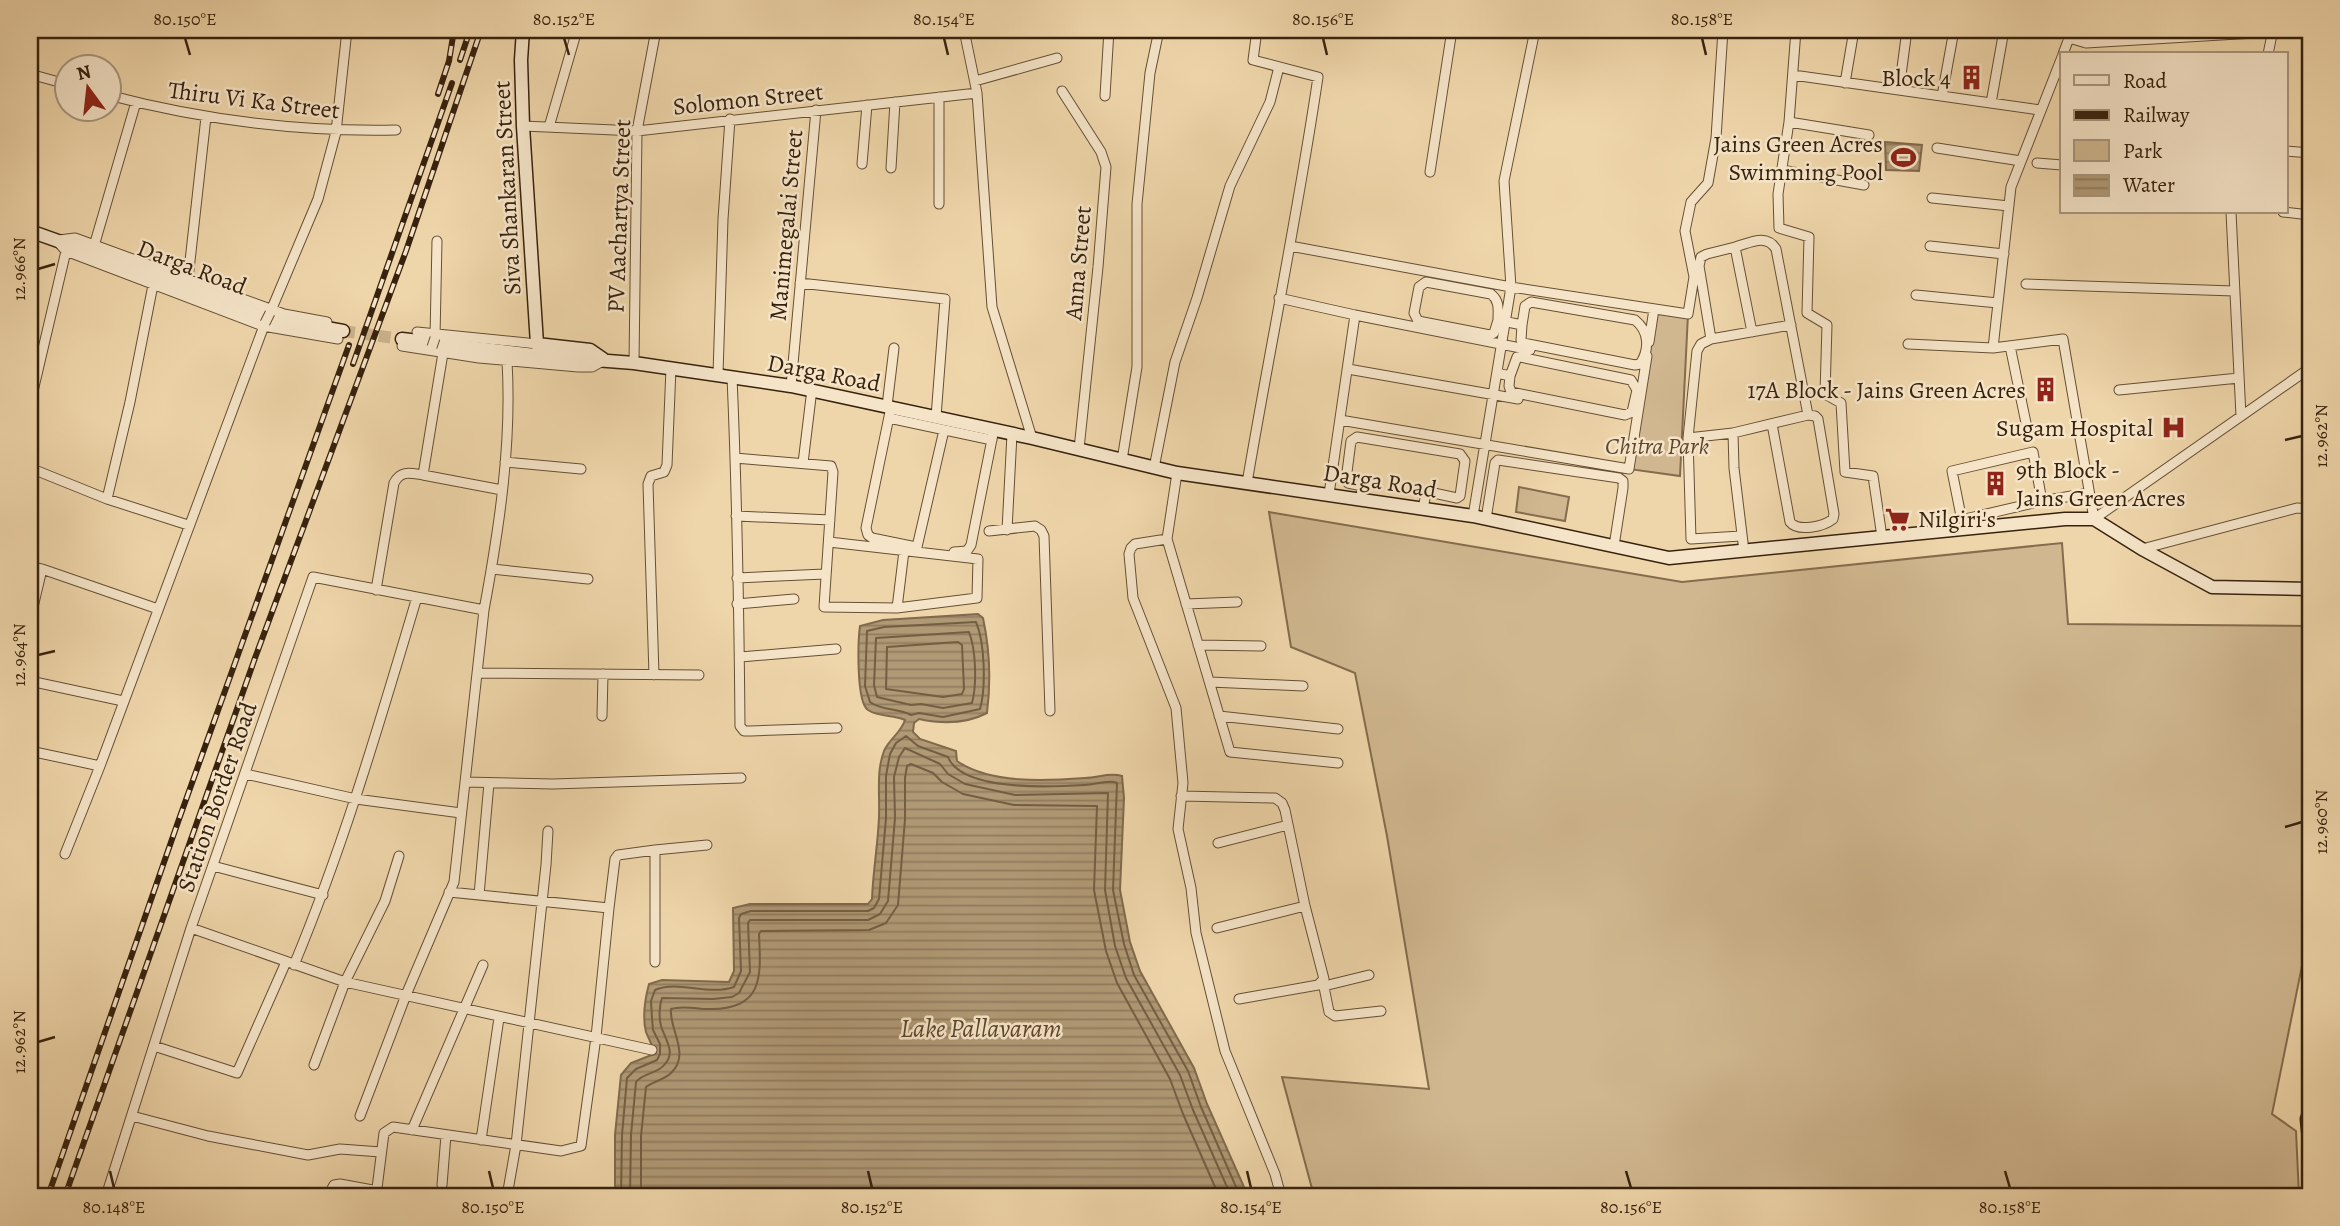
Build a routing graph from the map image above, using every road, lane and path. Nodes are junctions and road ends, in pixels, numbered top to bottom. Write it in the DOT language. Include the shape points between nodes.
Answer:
graph roads {
  1 [pos="317,30"];
  2 [pos="523,30"];
  3 [pos="577,30"];
  4 [pos="656,30"];
  5 [pos="964,30"];
  6 [pos="1109,30"];
  7 [pos="1159,30"];
  8 [pos="1257,30"];
  9 [pos="1452,30"];
  10 [pos="1536,30"];
  11 [pos="1723,30"];
  12 [pos="1796,30"];
  13 [pos="1854,30"];
  14 [pos="1908,30"];
  15 [pos="1954,30"];
  16 [pos="2004,30"];
  17 [pos="2062,30"];
  18 [pos="2084,30"];
  19 [pos="2273,31"];
  20 [pos="347,32"];
  21 [pos="2218,33"];
  22 [pos="2069,38"];
  23 [pos="2086,43"];
  24 [pos="2063,52"];
  25 [pos="2268,52"];
  26 [pos="1057,58"];
  27 [pos="2060,60"];
  28 [pos="1279,67"];
  29 [pos="30,74"];
  30 [pos="1793,75"];
  31 [pos="52,80"];
  32 [pos="975,81"];
  33 [pos="1844,82"];
  34 [pos="1899,90"];
  35 [pos="1062,91"];
  36 [pos="977,93"];
  37 [pos="1105,96"];
  38 [pos="1942,96"];
  39 [pos="939,97"];
  40 [pos="122,98"];
  41 [pos="136,102"];
  42 [pos="895,102"];
  43 [pos="1992,103"];
  44 [pos="867,105"];
  45 [pos="816,110"];
  46 [pos="2040,110"];
  47 [pos="206,117"];
  48 [pos="730,119"];
  49 [pos="1789,122"];
  50 [pos="523,126"];
  51 [pos="549,127"];
  52 [pos="396,130"];
  53 [pos="637,131"];
  54 [pos="336,132"];
  55 [pos="1869,135"];
  56 [pos="1937,148"];
  57 [pos="2288,151"];
  58 [pos="2310,153"];
  59 [pos="2021,161"];
  60 [pos="2037,163"];
  61 [pos="862,164"];
  62 [pos="2060,165"];
  63 [pos="891,168"];
  64 [pos="1782,170"];
  65 [pos="1430,172"];
  66 [pos="1864,185"];
  67 [pos="1932,198"];
  68 [pos="939,204"];
  69 [pos="2009,206"];
  70 [pos="2288,213"];
  71 [pos="2231,214"];
  72 [pos="2310,215"];
  73 [pos="30,231"];
  74 [pos="57,240"];
  75 [pos="437,241"];
  76 [pos="94,246"];
  77 [pos="1290,246"];
  78 [pos="1930,246"];
  79 [pos="1735,247"];
  80 [pos="66,251"];
  81 [pos="2004,254"];
  82 [pos="188,279"];
  83 [pos="800,283"];
  84 [pos="2026,284"];
  85 [pos="153,285"];
  86 [pos="1511,287"];
  87 [pos="2234,290"];
  88 [pos="1916,295"];
  89 [pos="1279,299"];
  90 [pos="1998,303"];
  91 [pos="1654,309"];
  92 [pos="271,312"];
  93 [pos="1355,315"];
  94 [pos="1502,321"];
  95 [pos="327,322"];
  96 [pos="264,324"];
  97 [pos="1522,325"];
  98 [pos="1791,325"];
  99 [pos="417,332"];
  100 [pos="1752,332"];
  101 [pos="340,335"];
  102 [pos="1711,339"];
  103 [pos="402,342"];
  104 [pos="434,342"];
  105 [pos="537,344"];
  106 [pos="1908,344"];
  107 [pos="1501,345"];
  108 [pos="2010,346"];
  109 [pos="894,348"];
  110 [pos="1993,348"];
  111 [pos="443,353"];
  112 [pos="605,360"];
  113 [pos="508,361"];
  114 [pos="634,363"];
  115 [pos="671,368"];
  116 [pos="1348,369"];
  117 [pos="2309,370"];
  118 [pos="1645,371"];
  119 [pos="1496,373"];
  120 [pos="718,374"];
  121 [pos="1510,376"];
  122 [pos="732,377"];
  123 [pos="2239,378"];
  124 [pos="791,386"];
  125 [pos="812,389"];
  126 [pos="2119,390"];
  127 [pos="1493,394"];
  128 [pos="30,404"];
  129 [pos="889,410"];
  130 [pos="1808,415"];
  131 [pos="2241,416"];
  132 [pos="936,417"];
  133 [pos="1340,420"];
  134 [pos="1637,420"];
  135 [pos="2026,423"];
  136 [pos="1772,424"];
  137 [pos="944,430"];
  138 [pos="1734,433"];
  139 [pos="1012,434"];
  140 [pos="993,435"];
  141 [pos="1032,438"];
  142 [pos="1688,438"];
  143 [pos="1485,445"];
  144 [pos="1079,449"];
  145 [pos="735,458"];
  146 [pos="1122,460"];
  147 [pos="505,462"];
  148 [pos="803,463"];
  149 [pos="30,468"];
  150 [pos="1154,468"];
  151 [pos="581,469"];
  152 [pos="1177,473"];
  153 [pos="423,475"];
  154 [pos="1247,483"];
  155 [pos="502,490"];
  156 [pos="2089,493"];
  157 [pos="1329,494"];
  158 [pos="107,499"];
  159 [pos="1361,499"];
  160 [pos="2042,501"];
  161 [pos="1423,509"];
  162 [pos="2310,509"];
  163 [pos="736,516"];
  164 [pos="1480,517"];
  165 [pos="2094,519"];
  166 [pos="830,520"];
  167 [pos="188,525"];
  168 [pos="1007,530"];
  169 [pos="989,531"];
  170 [pos="1741,536"];
  171 [pos="1882,537"];
  172 [pos="1167,539"];
  173 [pos="829,542"];
  174 [pos="1614,546"];
  175 [pos="917,547"];
  176 [pos="2142,549"];
  177 [pos="904,551"];
  178 [pos="1744,551"];
  179 [pos="30,566"];
  180 [pos="42,569"];
  181 [pos="492,569"];
  182 [pos="825,574"];
  183 [pos="737,578"];
  184 [pos="588,579"];
  185 [pos="2310,589"];
  186 [pos="376,590"];
  187 [pos="417,597"];
  188 [pos="794,599"];
  189 [pos="1237,602"];
  190 [pos="737,604"];
  191 [pos="1186,604"];
  192 [pos="158,608"];
  193 [pos="897,608"];
  194 [pos="484,610"];
  195 [pos="30,620"];
  196 [pos="1198,645"];
  197 [pos="1261,646"];
  198 [pos="836,649"];
  199 [pos="740,657"];
  200 [pos="477,673"];
  201 [pos="603,674"];
  202 [pos="654,675"];
  203 [pos="699,675"];
  204 [pos="30,681"];
  205 [pos="1210,682"];
  206 [pos="1303,686"];
  207 [pos="123,701"];
  208 [pos="1050,711"];
  209 [pos="602,716"];
  210 [pos="1219,716"];
  211 [pos="837,728"];
  212 [pos="1338,729"];
  213 [pos="30,751"];
  214 [pos="1338,763"];
  215 [pos="100,766"];
  216 [pos="246,774"];
  217 [pos="741,778"];
  218 [pos="465,782"];
  219 [pos="489,783"];
  220 [pos="1181,796"];
  221 [pos="356,799"];
  222 [pos="461,813"];
  223 [pos="1288,825"];
  224 [pos="548,831"];
  225 [pos="1218,843"];
  226 [pos="707,845"];
  227 [pos="655,850"];
  228 [pos="65,853"];
  229 [pos="399,856"];
  230 [pos="213,866"];
  231 [pos="449,892"];
  232 [pos="323,895"];
  233 [pos="479,895"];
  234 [pos="542,901"];
  235 [pos="1305,906"];
  236 [pos="609,908"];
  237 [pos="191,928"];
  238 [pos="1217,928"];
  239 [pos="655,962"];
  240 [pos="290,963"];
  241 [pos="483,965"];
  242 [pos="1369,975"];
  243 [pos="345,982"];
  244 [pos="1323,984"];
  245 [pos="406,995"];
  246 [pos="1239,999"];
  247 [pos="465,1008"];
  248 [pos="1381,1011"];
  249 [pos="499,1018"];
  250 [pos="529,1023"];
  251 [pos="596,1037"];
  252 [pos="154,1046"];
  253 [pos="652,1050"];
  254 [pos="314,1065"];
  255 [pos="2310,1110"];
  256 [pos="132,1116"];
  257 [pos="360,1116"];
  258 [pos="412,1130"];
  259 [pos="446,1135"];
  260 [pos="481,1140"];
  261 [pos="516,1146"];
  262 [pos="2310,1149"];
  263 [pos="381,1152"];
  264 [pos="442,1185"];
  265 [pos="377,1194"];
  266 [pos="106,1196"];
  267 [pos="328,1196"];
  268 [pos="508,1196"];
  269 [pos="1281,1196"];
  1 -- 20 [label="street"];
  2 -- 50 [label="street, Siva Shankaran Street"];
  3 -- 51 [label="street"];
  4 -- 53 [label="street, PV Aachartya Street"];
  5 -- 32 [label="street"];
  6 -- 37 [label="street"];
  7 -- 146 [label="street" via="1150,73 1137,204 1137,367"];
  8 -- 28 [label="street" via="1253,60"];
  9 -- 65 [label="street"];
  10 -- 86 [label="street" via="1504,181"];
  11 -- 91 [label="street" via="1716,138 1708,183 1691,202 1685,231 1694,276 1688,314"];
  12 -- 30 [label="street"];
  13 -- 33 [label="street"];
  14 -- 34 [label="street"];
  15 -- 38 [label="street"];
  16 -- 43 [label="street"];
  17 -- 22 [label="street"];
  18 -- 23 [label="street"];
  19 -- 21 [label="street"];
  19 -- 25 [label="street"];
  20 -- 54 [label="street"];
  21 -- 23 [label="street"];
  22 -- 23 [label="street"];
  22 -- 24 [label="street"];
  26 -- 32 [label="street"];
  27 -- 46 [label="street"];
  28 -- 77 [label="street" via="1318,78"];
  28 -- 150 [label="street" via="1270,102 1230,186 1175,362"];
  29 -- 31 [label="street"];
  30 -- 33 [label="street"];
  30 -- 49 [label="street"];
  32 -- 36 [label="street"];
  33 -- 34 [label="street"];
  34 -- 38 [label="street"];
  35 -- 144 [label="street, Anna Street" via="1106,167"];
  36 -- 39 [label="street, Solomon Street"];
  36 -- 141 [label="street" via="992,307"];
  38 -- 43 [label="street"];
  39 -- 42 [label="street, Solomon Street"];
  39 -- 68 [label="street"];
  40 -- 41 [label="street, Thiru Vi Ka Street"];
  41 -- 47 [label="street, Thiru Vi Ka Street"];
  41 -- 76 [label="street"];
  42 -- 44 [label="street, Solomon Street"];
  42 -- 63 [label="street"];
  43 -- 46 [label="street"];
  44 -- 45 [label="street, Solomon Street"];
  44 -- 61 [label="street"];
  45 -- 48 [label="street, Solomon Street"];
  45 -- 83 [label="street, Manimegalai Street"];
  46 -- 59 [label="street"];
  47 -- 54 [label="street, Thiru Vi Ka Street"];
  47 -- 82 [label="street"];
  48 -- 53 [label="street, Solomon Street"];
  48 -- 120 [label="street"];
  49 -- 55 [label="street"];
  49 -- 64 [label="street"];
  50 -- 51 [label="street, Solomon Street"];
  50 -- 105 [label="street, Siva Shankaran Street"];
  51 -- 53 [label="street, Solomon Street"];
  52 -- 54 [label="street, Thiru Vi Ka Street"];
  53 -- 114 [label="street, PV Aachartya Street"];
  54 -- 92 [label="street" via="318,199"];
  56 -- 59 [label="street"];
  57 -- 58 [label="street"];
  59 -- 69 [label="street"];
  60 -- 62 [label="street"];
  64 -- 66 [label="street"];
  64 -- 171 [label="street" via="1779,228 1810,237 1807,313 1827,325 1825,394 1841,403 1845,472 1873,475"];
  67 -- 69 [label="street"];
  69 -- 81 [label="street"];
  70 -- 72 [label="street"];
  71 -- 87 [label="street"];
  73 -- 74 [label="street, Darga Road"];
  74 -- 76 [label="street" via="75,238"];
  74 -- 80 [label="street"];
  74 -- 101 [label="street, Darga Road" via="260,316"];
  75 -- 104 [label="street"];
  76 -- 82 [label="street"];
  77 -- 86 [label="street"];
  77 -- 89 [label="street"];
  78 -- 81 [label="street"];
  79 -- 98 [label="street" via="1771,241"];
  79 -- 100 [label="street"];
  79 -- 102 [label="street" via="1701,257"];
  80 -- 85 [label="street"];
  80 -- 128 [label="street"];
  81 -- 90 [label="street"];
  82 -- 92 [label="street"];
  83 -- 124 [label="street, Manimegalai Street"];
  83 -- 132 [label="street" via="945,299"];
  84 -- 87 [label="street"];
  85 -- 96 [label="street"];
  85 -- 158 [label="street"];
  86 -- 91 [label="street"];
  86 -- 94 [label="street"];
  87 -- 123 [label="street"];
  88 -- 90 [label="street"];
  89 -- 93 [label="street"];
  89 -- 154 [label="street"];
  90 -- 110 [label="street"];
  91 -- 118 [label="street"];
  92 -- 95 [label="street"];
  92 -- 96 [label="street, bridge"];
  93 -- 107 [label="street"];
  93 -- 116 [label="street"];
  94 -- 94 [label="street" via="1491,294 1426,282 1419,287 1414,313 1418,321 1490,335"];
  94 -- 97 [label="street"];
  94 -- 107 [label="street"];
  96 -- 101 [label="street"];
  96 -- 167 [label="street"];
  97 -- 97 [label="street" via="1525,306 1531,302 1635,320 1647,337 1643,360 1635,365 1523,343"];
  98 -- 100 [label="street"];
  98 -- 130 [label="street"];
  99 -- 104 [label="street"];
  100 -- 102 [label="street"];
  102 -- 142 [label="street" via="1697,351"];
  103 -- 104 [label="street"];
  103 -- 112 [label="street, Darga Road"];
  104 -- 105 [label="street"];
  104 -- 111 [label="street"];
  105 -- 112 [label="street" via="590,349"];
  106 -- 110 [label="street"];
  107 -- 118 [label="street"];
  107 -- 119 [label="street"];
  108 -- 110 [label="street"];
  108 -- 135 [label="street"];
  108 -- 156 [label="street" via="2063,339"];
  109 -- 129 [label="street"];
  111 -- 113 [label="street"];
  111 -- 153 [label="street"];
  112 -- 113 [label="street" via="592,367"];
  112 -- 114 [label="street, Darga Road"];
  113 -- 147 [label="street"];
  114 -- 115 [label="street, Darga Road"];
  115 -- 120 [label="street, Darga Road"];
  115 -- 202 [label="street" via="667,465 664,472 651,476 648,484"];
  116 -- 127 [label="street"];
  116 -- 133 [label="street"];
  117 -- 131 [label="street"];
  118 -- 134 [label="street"];
  119 -- 121 [label="street"];
  119 -- 127 [label="street"];
  120 -- 122 [label="street, Darga Road"];
  121 -- 121 [label="street" via="1520,357 1632,380 1637,390 1632,412 1625,415 1511,392"];
  122 -- 124 [label="street, Darga Road"];
  122 -- 145 [label="street"];
  123 -- 126 [label="street"];
  123 -- 131 [label="street"];
  124 -- 125 [label="street, Darga Road"];
  125 -- 129 [label="street, Darga Road"];
  125 -- 148 [label="street"];
  127 -- 134 [label="street"];
  127 -- 143 [label="street"];
  129 -- 132 [label="street, Darga Road"];
  129 -- 137 [label="street"];
  129 -- 175 [label="street" via="866,528 872,538"];
  130 -- 136 [label="street"];
  130 -- 136 [label="street" via="1818,419 1834,514 1828,523 1799,528 1790,522"];
  131 -- 165 [label="street"];
  132 -- 140 [label="street, Darga Road"];
  133 -- 143 [label="street"];
  133 -- 157 [label="street"];
  134 -- 143 [label="street" via="1629,469"];
  136 -- 138 [label="street"];
  137 -- 140 [label="street"];
  137 -- 175 [label="street"];
  138 -- 142 [label="street"];
  138 -- 170 [label="street"];
  139 -- 140 [label="street, Darga Road"];
  139 -- 141 [label="street, Darga Road"];
  139 -- 168 [label="street"];
  140 -- 175 [label="street" via="967,551"];
  141 -- 144 [label="street, Darga Road"];
  142 -- 170 [label="street" via="1691,539"];
  143 -- 164 [label="street"];
  144 -- 146 [label="street, Darga Road"];
  145 -- 148 [label="street"];
  145 -- 163 [label="street"];
  146 -- 150 [label="street, Darga Road"];
  147 -- 151 [label="street"];
  147 -- 155 [label="street"];
  148 -- 166 [label="street" via="831,466"];
  149 -- 158 [label="street"];
  150 -- 152 [label="street, Darga Road"];
  152 -- 154 [label="street, Darga Road"];
  152 -- 172 [label="street"];
  153 -- 155 [label="street"];
  153 -- 186 [label="street" via="405,472 394,483"];
  154 -- 157 [label="street, Darga Road"];
  155 -- 181 [label="street"];
  156 -- 160 [label="street"];
  156 -- 165 [label="street"];
  157 -- 159 [label="street, Darga Road"];
  158 -- 167 [label="street"];
  159 -- 161 [label="street, Darga Road"];
  159 -- 161 [label="street" via="1362,485 1346,480 1351,441 1357,437 1460,454 1465,461 1460,496 1429,492"];
  160 -- 160 [label="street" via="1965,519 1952,471 2033,452"];
  161 -- 164 [label="street, Darga Road"];
  162 -- 176 [label="street" via="2297,508"];
  163 -- 166 [label="street"];
  163 -- 183 [label="street"];
  164 -- 174 [label="street, Darga Road"];
  164 -- 174 [label="street" via="1498,460 1619,478 1623,488"];
  165 -- 171 [label="street, Darga Road"];
  165 -- 176 [label="street"];
  166 -- 173 [label="street"];
  167 -- 192 [label="street"];
  168 -- 169 [label="street"];
  168 -- 208 [label="street" via="1035,527 1044,536"];
  170 -- 178 [label="street"];
  171 -- 178 [label="street, Darga Road"];
  172 -- 191 [label="street"];
  172 -- 220 [label="street" via="1135,544 1129,554 1133,598 1176,708"];
  173 -- 177 [label="street"];
  173 -- 182 [label="street"];
  174 -- 178 [label="street, Darga Road" via="1669,558"];
  176 -- 185 [label="street" via="2212,587"];
  177 -- 193 [label="street"];
  177 -- 193 [label="street" via="978,559 977,598"];
  179 -- 180 [label="street"];
  180 -- 192 [label="street"];
  180 -- 195 [label="street"];
  181 -- 184 [label="street"];
  181 -- 194 [label="street"];
  182 -- 183 [label="street"];
  182 -- 193 [label="street" via="824,607"];
  183 -- 190 [label="street"];
  186 -- 187 [label="street, Station Border Road"];
  186 -- 216 [label="street, Station Border Road" via="313,577"];
  187 -- 194 [label="street, Station Border Road"];
  187 -- 221 [label="street"];
  188 -- 190 [label="street"];
  189 -- 191 [label="street"];
  190 -- 199 [label="street"];
  191 -- 196 [label="street"];
  192 -- 207 [label="street"];
  194 -- 200 [label="street"];
  196 -- 197 [label="street"];
  196 -- 205 [label="street"];
  198 -- 199 [label="street"];
  199 -- 211 [label="street" via="740,726 744,731"];
  200 -- 201 [label="street"];
  200 -- 218 [label="street"];
  201 -- 202 [label="street"];
  201 -- 209 [label="street"];
  202 -- 203 [label="street"];
  204 -- 207 [label="street"];
  205 -- 206 [label="street"];
  205 -- 210 [label="street"];
  207 -- 215 [label="street"];
  210 -- 212 [label="street"];
  210 -- 214 [label="street" via="1230,752"];
  213 -- 215 [label="street"];
  215 -- 228 [label="street"];
  216 -- 221 [label="street"];
  216 -- 230 [label="street, Station Border Road"];
  217 -- 219 [label="street"];
  218 -- 219 [label="street"];
  218 -- 222 [label="street"];
  219 -- 233 [label="street"];
  220 -- 223 [label="street" via="1275,798 1282,803"];
  220 -- 269 [label="street" via="1178,829 1209,991 1225,1051"];
  221 -- 222 [label="street"];
  221 -- 232 [label="street"];
  222 -- 231 [label="street"];
  223 -- 225 [label="street"];
  223 -- 235 [label="street"];
  224 -- 234 [label="street"];
  226 -- 227 [label="street"];
  227 -- 236 [label="street" via="618,855"];
  227 -- 239 [label="street"];
  229 -- 243 [label="street" via="385,901"];
  230 -- 232 [label="street"];
  230 -- 237 [label="street, Station Border Road"];
  231 -- 233 [label="street"];
  231 -- 245 [label="street"];
  232 -- 240 [label="street"];
  233 -- 234 [label="street"];
  234 -- 236 [label="street"];
  234 -- 250 [label="street"];
  235 -- 238 [label="street"];
  235 -- 244 [label="street" via="1325,976"];
  236 -- 251 [label="street"];
  237 -- 240 [label="street"];
  237 -- 252 [label="street, Station Border Road"];
  240 -- 243 [label="street"];
  240 -- 252 [label="street" via="237,1073"];
  241 -- 247 [label="street"];
  242 -- 244 [label="street"];
  243 -- 245 [label="street"];
  243 -- 254 [label="street"];
  244 -- 246 [label="street"];
  244 -- 248 [label="street" via="1329,1012 1335,1016"];
  245 -- 247 [label="street"];
  245 -- 257 [label="street"];
  247 -- 249 [label="street"];
  247 -- 258 [label="street"];
  249 -- 250 [label="street"];
  249 -- 260 [label="street"];
  250 -- 251 [label="street"];
  250 -- 261 [label="street"];
  251 -- 253 [label="street"];
  251 -- 261 [label="street" via="580,1146 561,1151"];
  252 -- 256 [label="street, Station Border Road"];
  255 -- 262 [label="street"];
  256 -- 263 [label="street" via="308,1155 340,1149"];
  256 -- 266 [label="street, Station Border Road"];
  258 -- 259 [label="street"];
  258 -- 263 [label="street" via="388,1129"];
  259 -- 260 [label="street"];
  259 -- 264 [label="street"];
  260 -- 261 [label="street"];
  261 -- 268 [label="street"];
  263 -- 265 [label="street"];
  265 -- 267 [label="street" via="340,1184 334,1185"];
}
